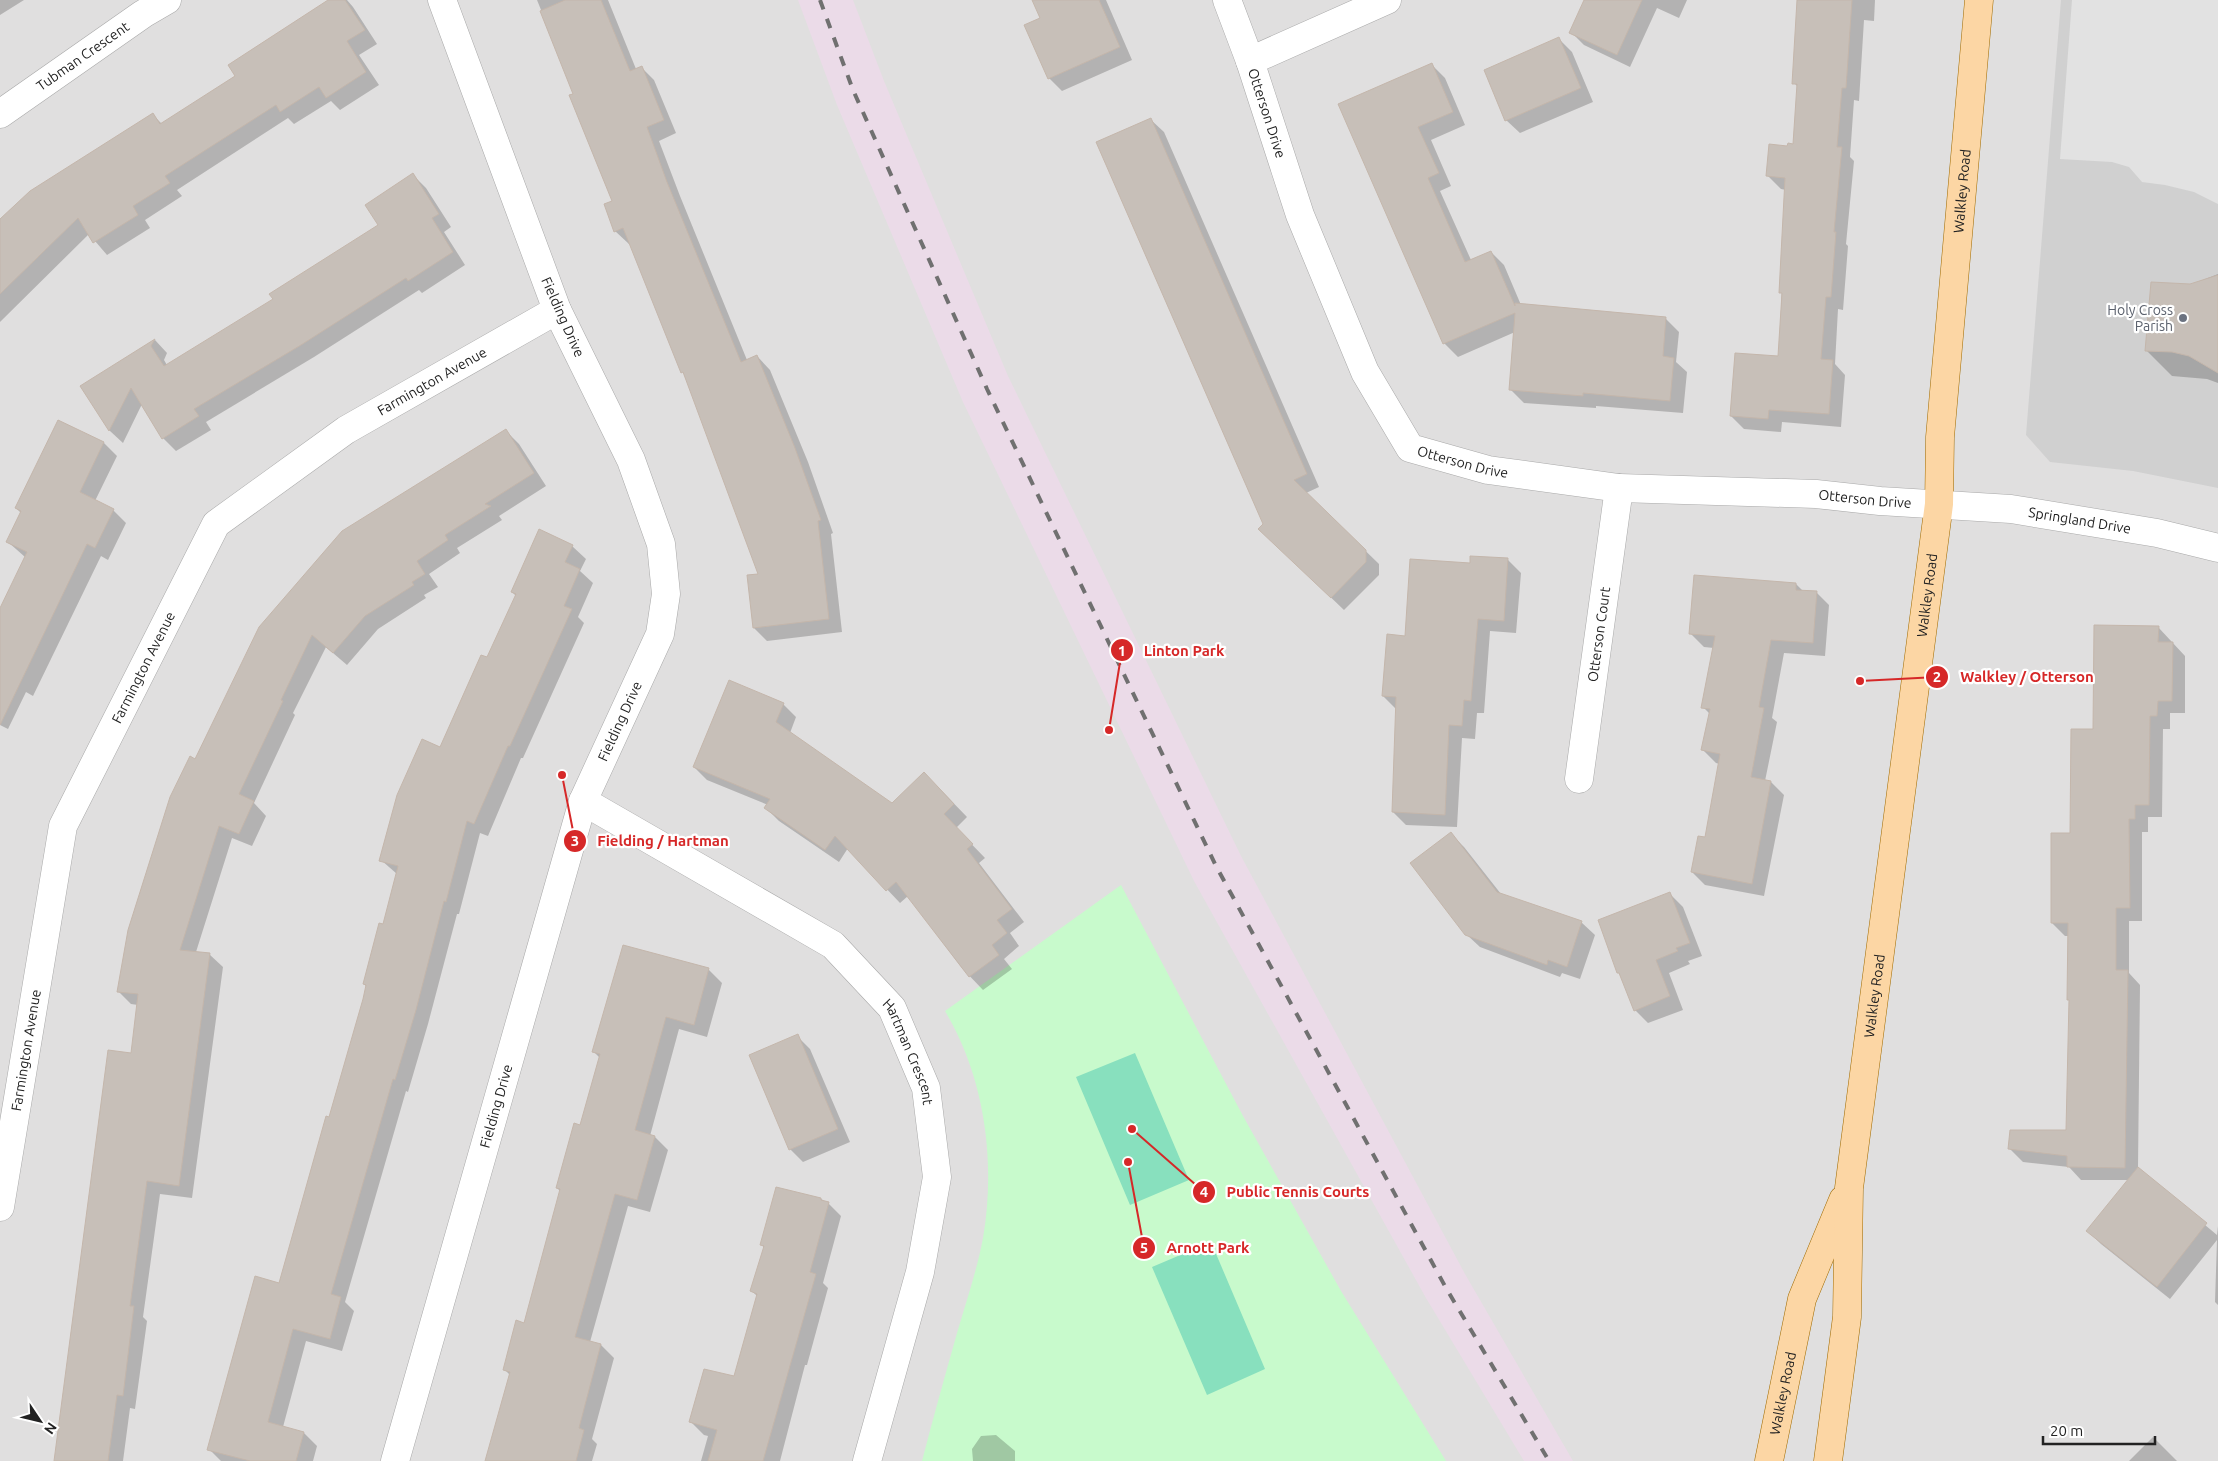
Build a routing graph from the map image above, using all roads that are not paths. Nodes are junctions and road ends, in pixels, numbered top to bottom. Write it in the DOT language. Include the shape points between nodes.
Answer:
graph roads {
  1 [pos="167,0"];
  2 [pos="442,0"];
  3 [pos="1227,0"];
  4 [pos="1387,0"];
  5 [pos="1979,0"];
  6 [pos="1250,61"];
  7 [pos="0,114"];
  8 [pos="557,310"];
  9 [pos="1619,488"];
  10 [pos="1939,504"];
  11 [pos="2218,548"];
  12 [pos="1579,779"];
  13 [pos="583,801"];
  14 [pos="1849,1188"];
  15 [pos="0,1207"];
  16 [pos="395,1461"];
  17 [pos="867,1461"];
  18 [pos="1769,1461"];
  19 [pos="1828,1461"];
  1 -- 7 [label="street, Tubman Crescent"];
  2 -- 8 [label="street, Fielding Drive"];
  3 -- 6 [label="street, Otterson Drive"];
  4 -- 6 [label="street"];
  5 -- 10 [label="main road, Walkley Road" via="1940,437"];
  6 -- 9 [label="street, Otterson Drive" via="1300,215 1365,372 1410,448 1488,470"];
  8 -- 13 [label="street, Fielding Drive" via="631,460 661,544 666,594 660,634"];
  8 -- 15 [label="street, Farmington Avenue" via="346,430 216,524 63,826"];
  9 -- 10 [label="street, Otterson Drive" via="1816,494"];
  9 -- 12 [label="street, Otterson Court"];
  10 -- 11 [label="street, Springland Drive" via="2011,509 2157,533"];
  10 -- 14 [label="main road, Walkley Road"];
  13 -- 16 [label="street, Fielding Drive"];
  13 -- 17 [label="street, Hartman Crescent" via="833,945 892,1008 926,1088 937,1177 920,1272"];
  14 -- 18 [label="main road, Walkley Road" via="1802,1299"];
  14 -- 19 [label="main road, Walkley Road" via="1847,1317"];
}
